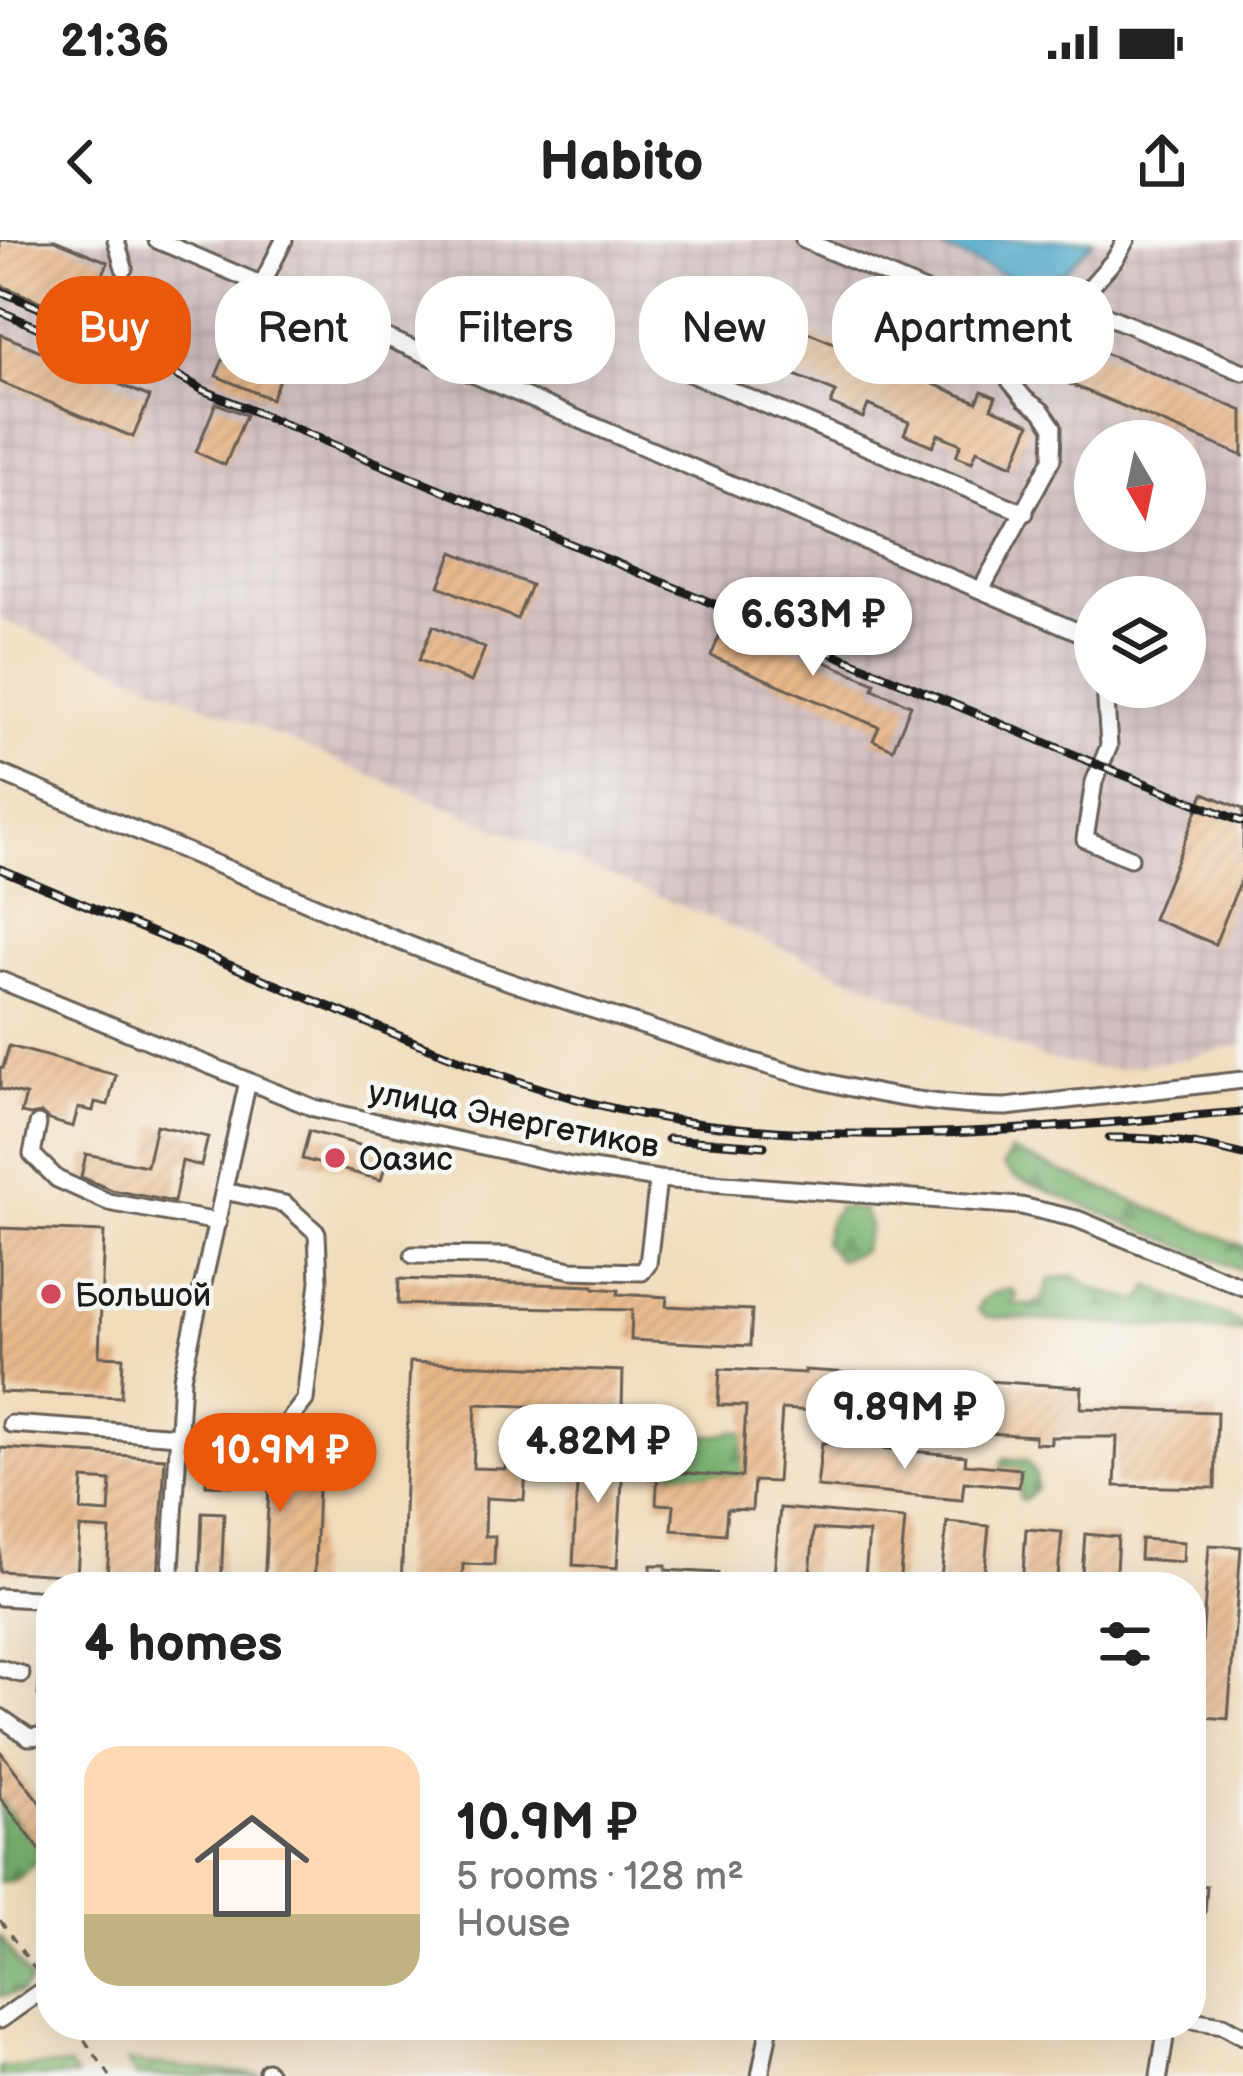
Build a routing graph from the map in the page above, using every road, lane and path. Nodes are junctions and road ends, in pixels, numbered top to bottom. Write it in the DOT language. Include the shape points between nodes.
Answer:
graph roads {
  1 [pos="116,240"];
  2 [pos="158,240"];
  3 [pos="284,240"];
  4 [pos="804,240"];
  5 [pos="1126,240"];
  6 [pos="124,268"];
  7 [pos="243,276"];
  8 [pos="266,276"];
  9 [pos="889,276"];
  10 [pos="1100,276"];
  11 [pos="1114,319"];
  12 [pos="391,339"];
  13 [pos="1243,372"];
  14 [pos="716,384"];
  15 [pos="1012,384"];
  16 [pos="1025,513"];
  17 [pos="981,590"];
  18 [pos="1074,629"];
  19 [pos="1106,708"];
  20 [pos="0,772"];
  21 [pos="1130,858"];
  22 [pos="0,980"];
  23 [pos="1243,1080"];
  24 [pos="248,1081"];
  25 [pos="38,1124"];
  26 [pos="658,1179"];
  27 [pos="224,1191"];
  28 [pos="218,1222"];
  29 [pos="413,1255"];
  30 [pos="1243,1287"];
  31 [pos="11,1424"];
  32 [pos="178,1436"];
  33 [pos="171,1572"];
  34 [pos="0,1598"];
  35 [pos="36,1599"];
  36 [pos="0,1668"];
  37 [pos="21,1674"];
  38 [pos="0,1717"];
  39 [pos="36,1736"];
  40 [pos="0,1919"];
  41 [pos="36,1967"];
  42 [pos="36,1994"];
  43 [pos="0,2020"];
  44 [pos="1206,2022"];
  45 [pos="1243,2036"];
  46 [pos="85,2040"];
  47 [pos="767,2040"];
  48 [pos="1165,2040"];
  49 [pos="110,2076"];
  50 [pos="760,2076"];
  51 [pos="1159,2076"];
  1 -- 6 [label="street"];
  2 -- 7 [label="street"];
  3 -- 8 [label="street"];
  4 -- 9 [label="street"];
  5 -- 10 [label="street"];
  11 -- 13 [label="street"];
  12 -- 17 [label="street"];
  14 -- 16 [label="street"];
  15 -- 16 [label="street" via="1053,427 1052,459"];
  16 -- 17 [label="street"];
  17 -- 18 [label="street"];
  19 -- 21 [label="street" via="1109,746 1085,839"];
  20 -- 23 [label="street" via="380,933 794,1076 1006,1107"];
  22 -- 24 [label="street, улица Энергетиков"];
  24 -- 26 [label="street, улица Энергетиков" via="314,1108"];
  24 -- 27 [label="street"];
  25 -- 28 [label="street" via="32,1154 57,1179 108,1202"];
  26 -- 29 [label="street" via="642,1272 571,1270 508,1256"];
  26 -- 30 [label="street, улица Энергетиков" via="1022,1206 1077,1219"];
  27 -- 28 [label="street"];
  27 -- 32 [label="street" via="285,1204 317,1233 305,1400 284,1427 255,1438"];
  28 -- 32 [label="street" via="182,1378"];
  31 -- 32 [label="street"];
  32 -- 33 [label="street"];
  34 -- 35 [label="street"];
  36 -- 37 [label="street"];
  38 -- 39 [label="street"];
  40 -- 41 [label="path"];
  42 -- 43 [label="street"];
  44 -- 45 [label="street"];
  46 -- 49 [label="path"];
  47 -- 50 [label="street"];
  48 -- 51 [label="street"];
}
